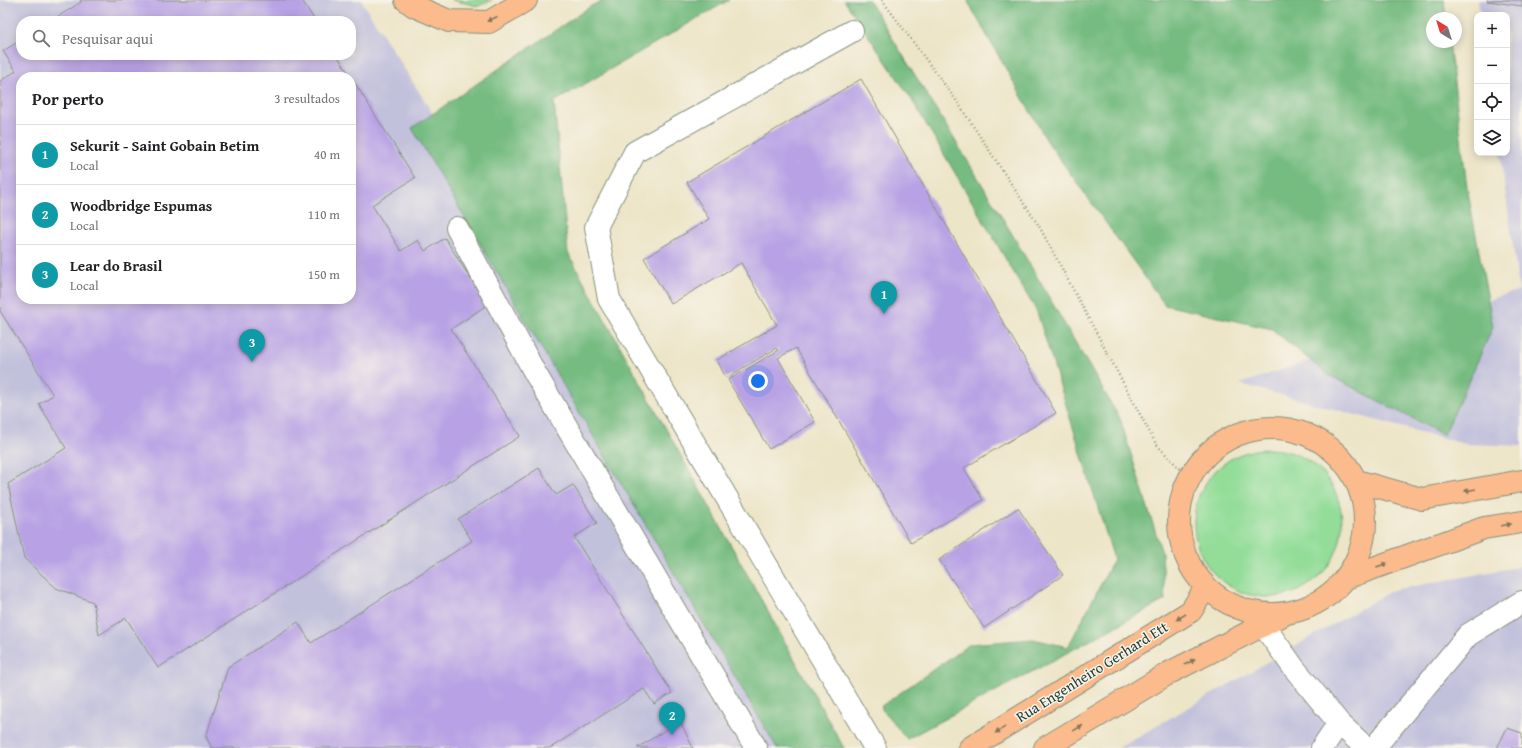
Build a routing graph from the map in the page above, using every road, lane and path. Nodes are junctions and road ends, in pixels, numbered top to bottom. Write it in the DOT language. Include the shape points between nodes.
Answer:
graph roads {
  1 [pos="406,0"];
  2 [pos="526,0"];
  3 [pos="882,0"];
  4 [pos="852,31"];
  5 [pos="458,228"];
  6 [pos="1189,478"];
  7 [pos="1357,481"];
  8 [pos="1522,481"];
  9 [pos="1522,522"];
  10 [pos="1346,578"];
  11 [pos="1206,587"];
  12 [pos="1522,602"];
  13 [pos="1287,613"];
  14 [pos="1263,625"];
  15 [pos="1339,723"];
  16 [pos="756,748"];
  17 [pos="875,748"];
  18 [pos="970,748"];
  19 [pos="1045,748"];
  20 [pos="1322,748"];
  21 [pos="1366,748"];
  22 [pos="1374,748"];
  2 -- 1 [label="main road, one-way" via="489,22 449,21"];
  3 -- 6 [label="path" via="956,100 1039,226 1156,444"];
  4 -- 17 [label="lane" via="635,152 596,227 609,299"];
  5 -- 16 [label="lane" via="535,373"];
  6 -- 7 [label="main road" via="1207,454 1231,437 1259,428 1289,429 1316,439 1340,457"];
  6 -- 11 [label="main road" via="1180,506 1179,536 1189,564"];
  8 -- 7 [label="main road, one-way" via="1422,499"];
  7 -- 10 [label="main road" via="1364,505 1365,531 1359,556"];
  10 -- 9 [label="main road, one-way" via="1484,528"];
  10 -- 13 [label="main road" via="1329,595 1309,606"];
  11 -- 13 [label="main road" via="1229,604 1257,613"];
  11 -- 18 [label="main road, Rua Engenheiro Gerhard Ett, one-way" via="1191,610"];
  12 -- 22 [label="lane" via="1468,635"];
  13 -- 14 [label="main road"];
  14 -- 15 [label="lane"];
  19 -- 14 [label="main road, one-way" via="1168,673"];
  15 -- 20 [label="lane"];
  15 -- 21 [label="lane"];
}
